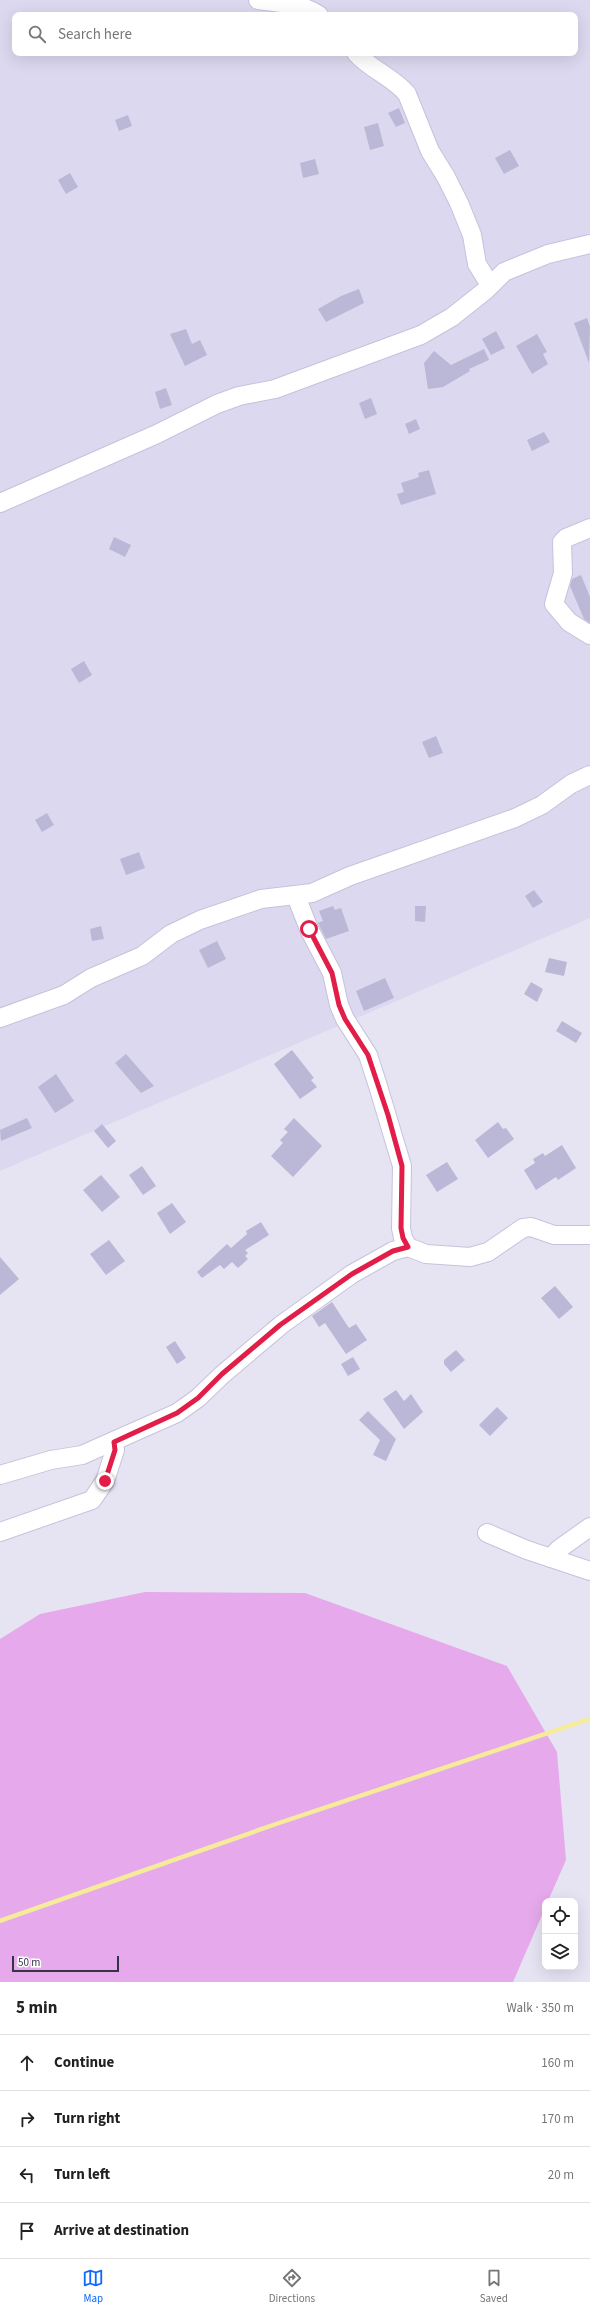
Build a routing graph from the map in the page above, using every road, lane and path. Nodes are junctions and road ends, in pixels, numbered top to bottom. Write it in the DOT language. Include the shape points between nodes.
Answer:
graph roads {
  1 [pos="258,0"];
  2 [pos="314,12"];
  3 [pos="359,56"];
  4 [pos="590,244"];
  5 [pos="490,285"];
  6 [pos="0,502"];
  7 [pos="590,528"];
  8 [pos="590,635"];
  9 [pos="590,775"];
  10 [pos="296,896"];
  11 [pos="0,1018"];
  12 [pos="590,1236"];
  13 [pos="408,1247"];
  14 [pos="114,1442"];
  15 [pos="0,1474"];
  16 [pos="590,1527"];
  17 [pos="0,1532"];
  18 [pos="487,1533"];
  19 [pos="551,1558"];
  20 [pos="590,1571"];
  1 -- 2 [label="street" via="290,4"];
  3 -- 5 [label="street" via="372,68 402,87 407,94 430,151 459,203 472,235 477,264"];
  4 -- 5 [label="street" via="548,254 504,272"];
  5 -- 6 [label="street" via="452,317 421,335 275,389 239,396 217,404 156,434"];
  7 -- 8 [label="street" via="562,542 563,573 554,604 569,622"];
  9 -- 10 [label="street" via="571,784 542,805 515,818 350,876 312,893"];
  10 -- 11 [label="street" via="261,898 200,920 171,934 142,956 91,978 64,995"];
  10 -- 13 [label="street" via="309,929 332,973 342,1012 363,1045 376,1080 402,1166 401,1228"];
  12 -- 13 [label="street" via="554,1235 531,1227 523,1228 488,1252 470,1257 426,1254"];
  13 -- 14 [label="street" via="393,1251 352,1274 280,1325 198,1398 177,1413"];
  14 -- 15 [label="street" via="82,1455 51,1460"];
  14 -- 17 [label="street" via="115,1450 105,1481 92,1500"];
  16 -- 19 [label="street" via="559,1549"];
  18 -- 19 [label="street"];
  19 -- 20 [label="street"];
}
